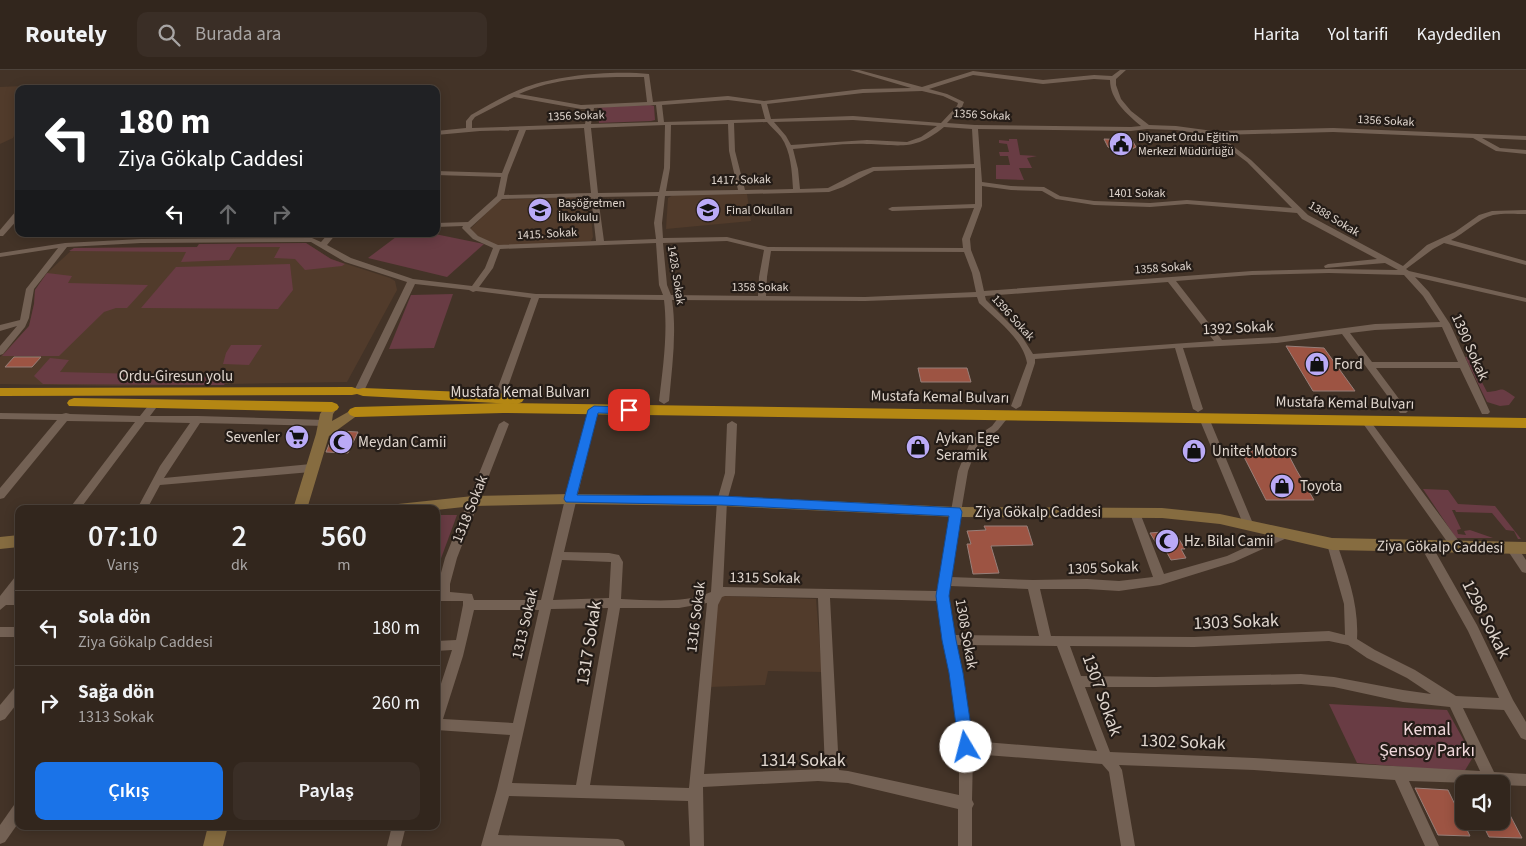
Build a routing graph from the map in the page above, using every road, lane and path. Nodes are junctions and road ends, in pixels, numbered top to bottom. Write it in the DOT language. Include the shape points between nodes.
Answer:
graph roads {
  1 [pos="853,70"];
  2 [pos="1123,70"];
  3 [pos="968,71"];
  4 [pos="1113,78"];
  5 [pos="922,88"];
  6 [pos="514,95"];
  7 [pos="659,102"];
  8 [pos="764,103"];
  9 [pos="650,104"];
  10 [pos="591,107"];
  11 [pos="769,121"];
  12 [pos="731,122"];
  13 [pos="942,123"];
  14 [pos="664,124"];
  15 [pos="588,127"];
  16 [pos="975,127"];
  17 [pos="1147,127"];
  18 [pos="523,128"];
  19 [pos="469,130"];
  20 [pos="440,133"];
  21 [pos="1214,133"];
  22 [pos="1474,136"];
  23 [pos="1526,138"];
  24 [pos="789,147"];
  25 [pos="1526,152"];
  26 [pos="977,166"];
  27 [pos="440,173"];
  28 [pos="505,175"];
  29 [pos="978,184"];
  30 [pos="796,190"];
  31 [pos="742,191"];
  32 [pos="663,193"];
  33 [pos="594,194"];
  34 [pos="500,197"];
  35 [pos="978,206"];
  36 [pos="892,209"];
  37 [pos="1298,211"];
  38 [pos="1526,212"];
  39 [pos="15,217"];
  40 [pos="469,224"];
  41 [pos="440,225"];
  42 [pos="0,234"];
  43 [pos="136,237"];
  44 [pos="224,237"];
  45 [pos="330,237"];
  46 [pos="1340,237"];
  47 [pos="220,240"];
  48 [pos="659,241"];
  49 [pos="1445,241"];
  50 [pos="132,242"];
  51 [pos="600,242"];
  52 [pos="65,245"];
  53 [pos="322,246"];
  54 [pos="497,247"];
  55 [pos="768,249"];
  56 [pos="967,250"];
  57 [pos="0,255"];
  58 [pos="1384,260"];
  59 [pos="1367,261"];
  60 [pos="1526,262"];
  61 [pos="1406,270"];
  62 [pos="1288,272"];
  63 [pos="1380,273"];
  64 [pos="1170,279"];
  65 [pos="412,281"];
  66 [pos="473,290"];
  67 [pos="979,294"];
  68 [pos="536,296"];
  69 [pos="668,298"];
  70 [pos="762,299"];
  71 [pos="1526,300"];
  72 [pos="23,322"];
  73 [pos="1446,324"];
  74 [pos="0,328"];
  75 [pos="1344,332"];
  76 [pos="1220,343"];
  77 [pos="1178,346"];
  78 [pos="0,352"];
  79 [pos="1030,356"];
  80 [pos="1369,365"];
  81 [pos="1463,365"];
  82 [pos="0,392"];
  83 [pos="358,392"];
  84 [pos="499,398"];
  85 [pos="0,401"];
  86 [pos="664,401"];
  87 [pos="154,404"];
  88 [pos="1016,406"];
  89 [pos="332,407"];
  90 [pos="594,410"];
  91 [pos="1403,411"];
  92 [pos="355,412"];
  93 [pos="1485,412"];
  94 [pos="1526,412"];
  95 [pos="1201,414"];
  96 [pos="1005,415"];
  97 [pos="0,416"];
  98 [pos="66,416"];
  99 [pos="143,418"];
  100 [pos="198,419"];
  101 [pos="1365,420"];
  102 [pos="1526,423"];
  103 [pos="504,424"];
  104 [pos="732,424"];
  105 [pos="324,428"];
  106 [pos="312,468"];
  107 [pos="156,482"];
  108 [pos="0,495"];
  109 [pos="570,499"];
  110 [pos="473,501"];
  111 [pos="722,501"];
  112 [pos="77,505"];
  113 [pos="144,505"];
  114 [pos="301,505"];
  115 [pos="436,505"];
  116 [pos="956,512"];
  117 [pos="1135,513"];
  118 [pos="1249,526"];
  119 [pos="1285,534"];
  120 [pos="0,542"];
  121 [pos="15,542"];
  122 [pos="1332,544"];
  123 [pos="1427,547"];
  124 [pos="1457,547"];
  125 [pos="1519,548"];
  126 [pos="558,556"];
  127 [pos="1526,569"];
  128 [pos="1160,580"];
  129 [pos="945,581"];
  130 [pos="15,585"];
  131 [pos="1033,585"];
  132 [pos="824,594"];
  133 [pos="717,595"];
  134 [pos="441,596"];
  135 [pos="942,596"];
  136 [pos="15,601"];
  137 [pos="469,601"];
  138 [pos="1,603"];
  139 [pos="615,603"];
  140 [pos="546,604"];
  141 [pos="0,632"];
  142 [pos="15,632"];
  143 [pos="949,640"];
  144 [pos="1047,642"];
  145 [pos="1062,642"];
  146 [pos="1351,642"];
  147 [pos="460,645"];
  148 [pos="440,646"];
  149 [pos="1077,681"];
  150 [pos="15,696"];
  151 [pos="1454,702"];
  152 [pos="1508,704"];
  153 [pos="440,707"];
  154 [pos="0,716"];
  155 [pos="440,724"];
  156 [pos="516,729"];
  157 [pos="1526,734"];
  158 [pos="966,747"];
  159 [pos="1106,758"];
  160 [pos="1399,774"];
  161 [pos="1489,775"];
  162 [pos="832,776"];
  163 [pos="1455,776"];
  164 [pos="1510,779"];
  165 [pos="1526,780"];
  166 [pos="696,781"];
  167 [pos="504,789"];
  168 [pos="582,791"];
  169 [pos="695,795"];
  170 [pos="967,804"];
  171 [pos="15,816"];
  172 [pos="217,830"];
  173 [pos="398,830"];
  174 [pos="0,837"];
  175 [pos="488,844"];
  176 [pos="213,846"];
  177 [pos="394,846"];
  178 [pos="618,846"];
  179 [pos="697,846"];
  180 [pos="965,846"];
  181 [pos="1128,846"];
  182 [pos="1432,846"];
  1 -- 5 [label="street"];
  2 -- 4 [label="street"];
  3 -- 4 [label="street" via="1044,82"];
  3 -- 5 [label="street"];
  4 -- 17 [label="street" via="1113,89 1118,99"];
  5 -- 8 [label="street" via="863,91"];
  5 -- 13 [label="street" via="961,102 957,111"];
  6 -- 9 [label="street" via="573,78 647,75"];
  6 -- 10 [label="street"];
  6 -- 19 [label="street" via="473,116"];
  7 -- 8 [label="street" via="728,98"];
  7 -- 9 [label="street"];
  7 -- 14 [label="street, 1428. Sokak"];
  8 -- 11 [label="street"];
  9 -- 10 [label="street"];
  10 -- 15 [label="street"];
  11 -- 12 [label="street, 1356 Sokak"];
  11 -- 13 [label="street, 1356 Sokak" via="854,118"];
  11 -- 24 [label="street"];
  12 -- 14 [label="street, 1356 Sokak"];
  12 -- 31 [label="street" via="732,151"];
  13 -- 16 [label="street, 1356 Sokak"];
  13 -- 24 [label="street" via="918,142"];
  14 -- 15 [label="street, 1356 Sokak"];
  14 -- 32 [label="street, 1428. Sokak" via="668,168"];
  15 -- 18 [label="street, 1356 Sokak"];
  15 -- 33 [label="street"];
  16 -- 17 [label="street, 1356 Sokak"];
  16 -- 26 [label="street, 1396 Sokak"];
  17 -- 21 [label="street, 1356 Sokak"];
  18 -- 19 [label="street, 1356 Sokak"];
  18 -- 28 [label="street"];
  19 -- 20 [label="street, 1356 Sokak"];
  21 -- 22 [label="street, 1356 Sokak" via="1333,130"];
  21 -- 37 [label="street, 1388 Sokak" via="1249,161"];
  22 -- 23 [label="street, 1356 Sokak"];
  22 -- 25 [label="street" via="1498,150"];
  24 -- 30 [label="street"];
  26 -- 29 [label="street, 1396 Sokak"];
  26 -- 30 [label="street, 1417. Sokak" via="884,167 864,171 836,188"];
  27 -- 28 [label="street"];
  28 -- 34 [label="street"];
  29 -- 35 [label="street, 1396 Sokak"];
  29 -- 37 [label="street, 1401 Sokak" via="1044,189 1058,198 1094,204 1150,206 1187,202"];
  30 -- 31 [label="street, 1417. Sokak"];
  31 -- 32 [label="street, 1417. Sokak"];
  32 -- 33 [label="street, 1417. Sokak"];
  32 -- 48 [label="street, 1428. Sokak" via="659,208"];
  33 -- 34 [label="street, 1417. Sokak"];
  33 -- 51 [label="street"];
  34 -- 40 [label="street"];
  35 -- 36 [label="street"];
  35 -- 56 [label="street, 1396 Sokak" via="966,238"];
  37 -- 46 [label="street, 1388 Sokak"];
  38 -- 49 [label="street" via="1492,213"];
  39 -- 42 [label="street"];
  40 -- 41 [label="street"];
  40 -- 54 [label="street" via="468,232"];
  43 -- 50 [label="street"];
  44 -- 47 [label="street"];
  45 -- 53 [label="street"];
  46 -- 58 [label="street, 1388 Sokak"];
  46 -- 59 [label="street"];
  47 -- 50 [label="street, 1358 Sokak"];
  47 -- 53 [label="street, 1358 Sokak" via="312,240"];
  48 -- 51 [label="street, 1415. Sokak"];
  48 -- 55 [label="street, 1415. Sokak" via="727,239"];
  48 -- 69 [label="street, 1428. Sokak" via="663,285"];
  49 -- 60 [label="street"];
  49 -- 61 [label="street" via="1430,247"];
  50 -- 52 [label="street, 1358 Sokak"];
  51 -- 54 [label="street, 1415. Sokak"];
  52 -- 57 [label="street, 1358 Sokak"];
  52 -- 72 [label="street" via="30,289"];
  53 -- 65 [label="street, 1358 Sokak" via="348,260"];
  54 -- 66 [label="street" via="489,268"];
  55 -- 56 [label="street, 1415. Sokak"];
  55 -- 70 [label="street"];
  56 -- 67 [label="street, 1396 Sokak"];
  58 -- 59 [label="street"];
  58 -- 61 [label="street"];
  59 -- 62 [label="street"];
  59 -- 63 [label="street"];
  61 -- 63 [label="street, 1358 Sokak"];
  61 -- 71 [label="street, 1358 Sokak"];
  61 -- 73 [label="street, 1390 Sokak"];
  62 -- 63 [label="street, 1358 Sokak"];
  62 -- 64 [label="street, 1358 Sokak"];
  64 -- 67 [label="street, 1358 Sokak"];
  64 -- 76 [label="street"];
  65 -- 66 [label="street, 1358 Sokak"];
  65 -- 83 [label="street"];
  66 -- 68 [label="street, 1358 Sokak"];
  67 -- 70 [label="street, 1358 Sokak"];
  67 -- 79 [label="street, 1396 Sokak"];
  68 -- 69 [label="street, 1358 Sokak"];
  68 -- 84 [label="street"];
  69 -- 70 [label="street, 1358 Sokak"];
  69 -- 86 [label="street, 1428. Sokak" via="670,349"];
  72 -- 74 [label="street"];
  72 -- 78 [label="street"];
  73 -- 75 [label="street, 1392 Sokak" via="1375,327"];
  73 -- 81 [label="street, 1390 Sokak"];
  75 -- 76 [label="street, 1392 Sokak"];
  75 -- 80 [label="street"];
  76 -- 77 [label="street, 1392 Sokak"];
  77 -- 79 [label="street, 1392 Sokak"];
  77 -- 95 [label="street"];
  79 -- 88 [label="street, 1396 Sokak" via="1031,363"];
  80 -- 81 [label="street"];
  80 -- 91 [label="street"];
  81 -- 93 [label="street, 1390 Sokak"];
  82 -- 83 [label="highway, Ordu-Giresun yolu"];
  83 -- 84 [label="highway, Mustafa Kemal Bulvarı"];
  83 -- 89 [label="highway" via="337,397"];
  83 -- 92 [label="highway" via="368,397 367,404"];
  84 -- 86 [label="highway, Mustafa Kemal Bulvarı"];
  85 -- 87 [label="highway, Ordu-Giresun yolu"];
  86 -- 88 [label="highway, Mustafa Kemal Bulvarı"];
  87 -- 89 [label="highway, Ordu-Giresun yolu"];
  87 -- 99 [label="street"];
  88 -- 95 [label="highway, Mustafa Kemal Bulvarı"];
  89 -- 92 [label="highway, Ordu-Giresun yolu" via="341,414"];
  89 -- 105 [label="street"];
  90 -- 92 [label="highway, Mustafa Kemal Bulvarı" via="503,408"];
  90 -- 96 [label="highway, Mustafa Kemal Bulvarı"];
  90 -- 109 [label="street, 1313 Sokak"];
  91 -- 93 [label="highway, Mustafa Kemal Bulvarı"];
  91 -- 95 [label="highway, Mustafa Kemal Bulvarı"];
  92 -- 105 [label="street"];
  93 -- 94 [label="highway, Mustafa Kemal Bulvarı"];
  95 -- 96 [label="highway, Mustafa Kemal Bulvarı"];
  95 -- 101 [label="highway, Mustafa Kemal Bulvarı"];
  95 -- 118 [label="street"];
  96 -- 116 [label="street, 1308 Sokak" via="994,428 974,442 963,471"];
  97 -- 98 [label="street"];
  98 -- 99 [label="street"];
  98 -- 108 [label="street"];
  99 -- 100 [label="street"];
  99 -- 112 [label="street"];
  100 -- 105 [label="street"];
  100 -- 107 [label="street"];
  101 -- 102 [label="highway, Mustafa Kemal Bulvarı"];
  101 -- 124 [label="street"];
  103 -- 110 [label="street, 1318 Sokak"];
  104 -- 111 [label="street, 1316 Sokak" via="730,474"];
  105 -- 106 [label="street"];
  106 -- 107 [label="street"];
  106 -- 114 [label="street"];
  107 -- 113 [label="street"];
  109 -- 110 [label="street, Ziya Gökalp Caddesi"];
  109 -- 111 [label="street, Ziya Gökalp Caddesi"];
  109 -- 126 [label="street, 1313 Sokak"];
  110 -- 115 [label="street, Ziya Gökalp Caddesi"];
  110 -- 134 [label="street, 1318 Sokak" via="451,558"];
  111 -- 116 [label="street, Ziya Gökalp Caddesi"];
  111 -- 133 [label="street, 1316 Sokak"];
  116 -- 117 [label="street, Ziya Gökalp Caddesi"];
  116 -- 129 [label="street, 1308 Sokak"];
  117 -- 118 [label="street, Ziya Gökalp Caddesi" via="1220,519"];
  117 -- 128 [label="street"];
  118 -- 119 [label="street, Ziya Gökalp Caddesi"];
  119 -- 122 [label="street, Ziya Gökalp Caddesi"];
  119 -- 128 [label="street, 1305 Sokak" via="1230,559"];
  120 -- 121 [label="street"];
  122 -- 123 [label="street, Ziya Gökalp Caddesi"];
  122 -- 146 [label="street" via="1353,628"];
  123 -- 124 [label="street, Ziya Gökalp Caddesi"];
  123 -- 152 [label="street, 1298 Sokak" via="1473,629"];
  124 -- 125 [label="street, Ziya Gökalp Caddesi"];
  125 -- 127 [label="street"];
  126 -- 139 [label="street, 1317 Sokak" via="615,558 618,562"];
  126 -- 140 [label="street, 1313 Sokak"];
  128 -- 131 [label="street, 1305 Sokak" via="1119,586"];
  129 -- 131 [label="street, 1305 Sokak"];
  129 -- 135 [label="street, 1308 Sokak"];
  130 -- 138 [label="street"];
  131 -- 144 [label="street"];
  132 -- 133 [label="street, 1315 Sokak" via="724,591"];
  132 -- 135 [label="street, 1315 Sokak"];
  132 -- 162 [label="street"];
  133 -- 139 [label="street, 1315 Sokak" via="676,604"];
  133 -- 166 [label="street, 1316 Sokak" via="712,605"];
  134 -- 137 [label="street, 1315 Sokak"];
  135 -- 143 [label="street, 1308 Sokak"];
  136 -- 138 [label="street"];
  137 -- 140 [label="street, 1315 Sokak" via="500,606"];
  137 -- 147 [label="street"];
  139 -- 140 [label="street, 1315 Sokak"];
  139 -- 168 [label="street, 1317 Sokak"];
  140 -- 156 [label="street, 1313 Sokak"];
  141 -- 142 [label="street"];
  143 -- 144 [label="street, 1303 Sokak"];
  143 -- 158 [label="street, 1308 Sokak"];
  144 -- 145 [label="street, 1303 Sokak"];
  145 -- 146 [label="street, 1303 Sokak" via="1194,642 1329,636"];
  145 -- 149 [label="street, 1307 Sokak"];
  146 -- 151 [label="street, 1303 Sokak" via="1411,674"];
  147 -- 148 [label="street"];
  147 -- 153 [label="street"];
  149 -- 151 [label="street" via="1301,679"];
  149 -- 159 [label="street, 1307 Sokak"];
  150 -- 154 [label="street"];
  151 -- 152 [label="street"];
  151 -- 161 [label="street"];
  152 -- 157 [label="street, 1298 Sokak"];
  155 -- 156 [label="street"];
  156 -- 167 [label="street, 1313 Sokak"];
  158 -- 159 [label="street, 1302 Sokak"];
  158 -- 170 [label="street, 1308 Sokak"];
  159 -- 160 [label="street, 1302 Sokak"];
  159 -- 181 [label="street, 1307 Sokak" via="1115,770"];
  160 -- 163 [label="street, 1302 Sokak"];
  160 -- 182 [label="street"];
  162 -- 166 [label="street, 1314 Sokak"];
  162 -- 170 [label="street, 1314 Sokak"];
  164 -- 165 [label="street, 1302 Sokak"];
  166 -- 169 [label="street, 1316 Sokak"];
  167 -- 168 [label="street"];
  167 -- 175 [label="street, 1313 Sokak"];
  168 -- 169 [label="street"];
  169 -- 179 [label="street, 1316 Sokak"];
  170 -- 180 [label="street, 1308 Sokak"];
  171 -- 174 [label="street"];
  172 -- 176 [label="street"];
  173 -- 177 [label="street"];
  175 -- 178 [label="street"];
}
